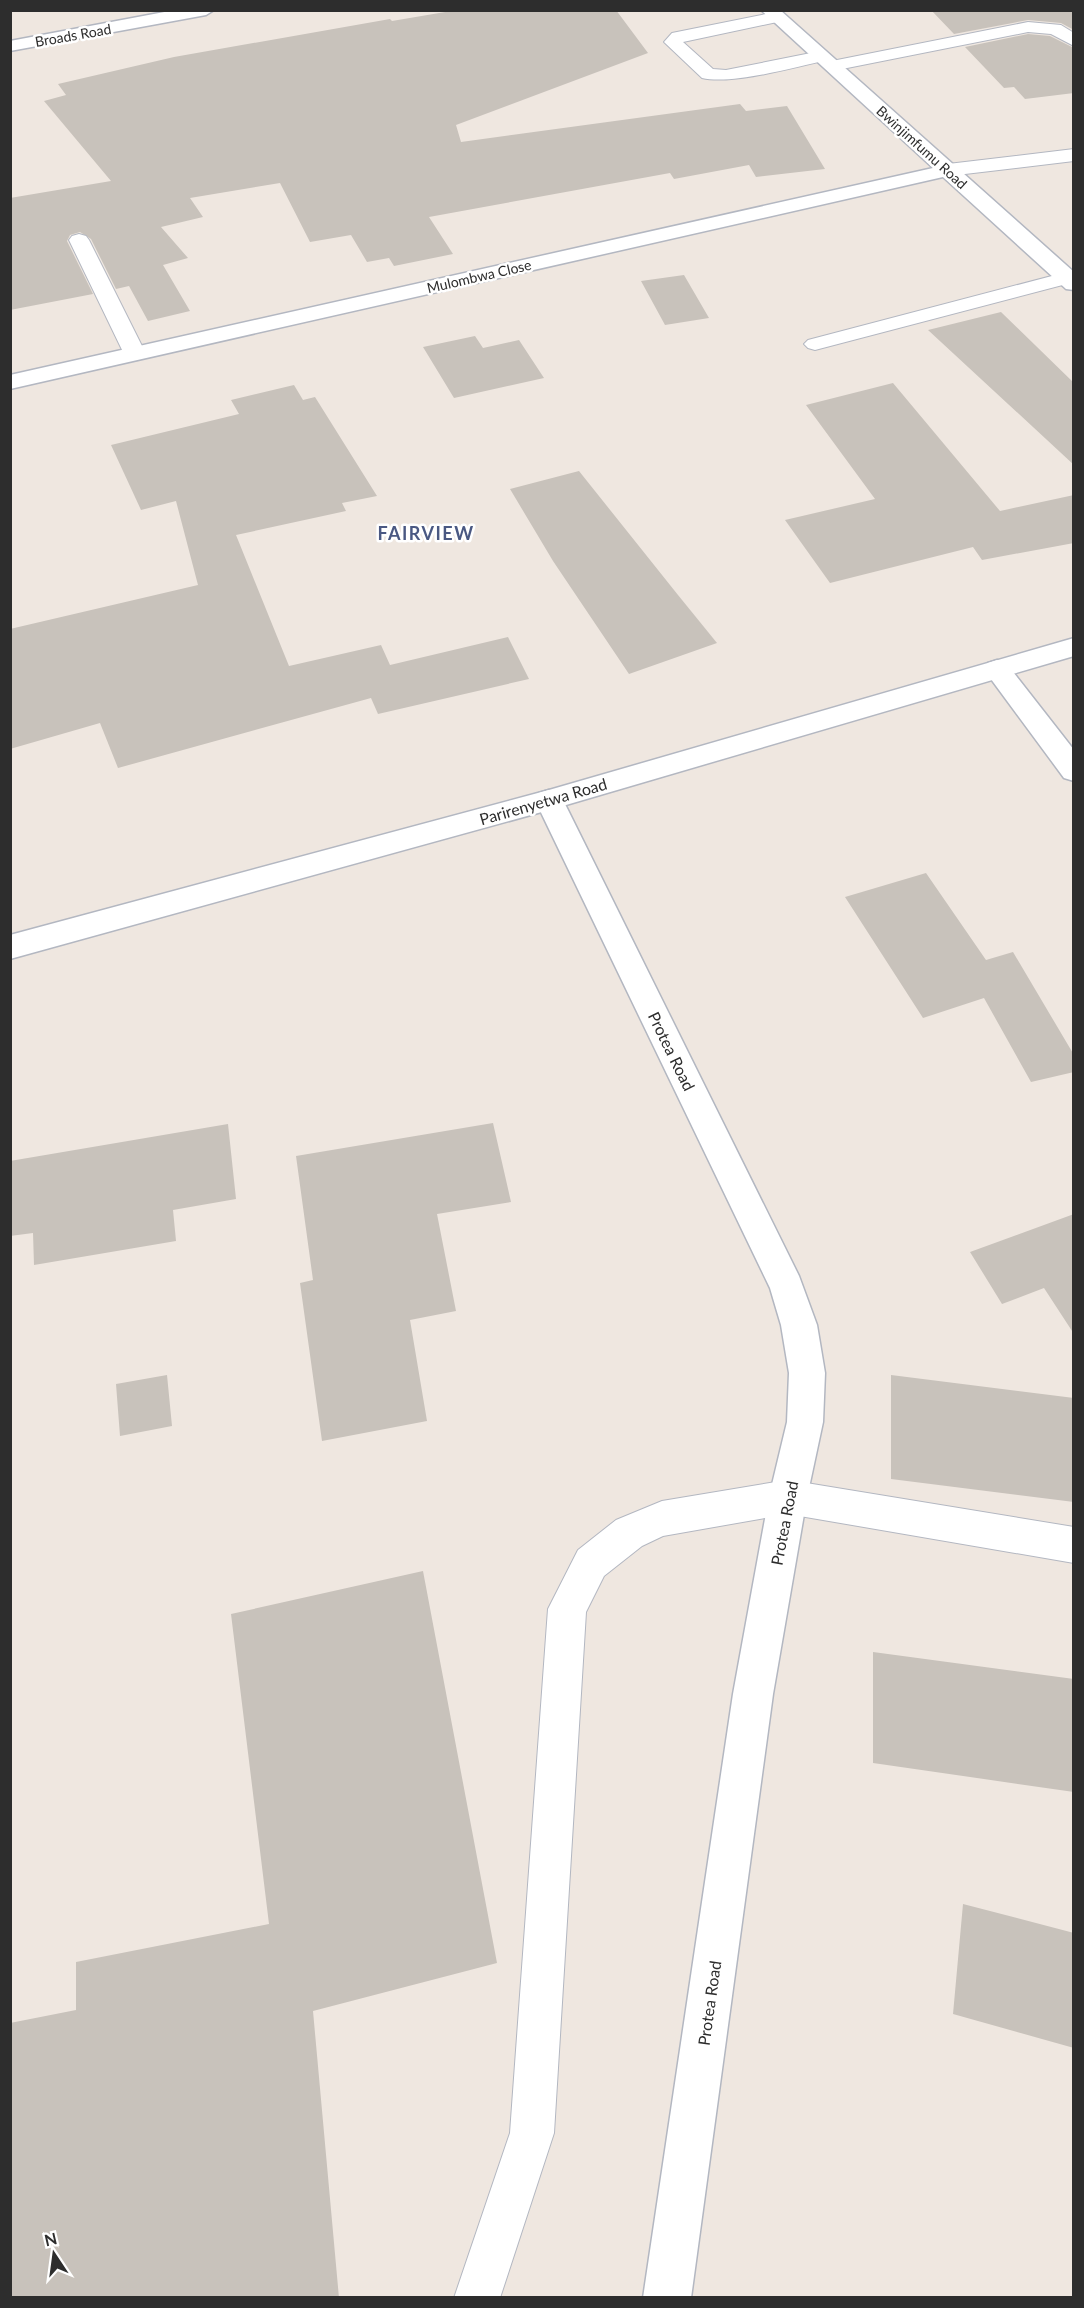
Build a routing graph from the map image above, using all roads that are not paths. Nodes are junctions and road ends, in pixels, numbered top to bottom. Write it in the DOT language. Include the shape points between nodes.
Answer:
graph roads {
  1 [pos="206,10"];
  2 [pos="773,14"];
  3 [pos="1074,41"];
  4 [pos="10,46"];
  5 [pos="826,61"];
  6 [pos="1074,155"];
  7 [pos="948,170"];
  8 [pos="79,240"];
  9 [pos="1070,280"];
  10 [pos="815,344"];
  11 [pos="135,354"];
  12 [pos="10,382"];
  13 [pos="1074,647"];
  14 [pos="997,669"];
  15 [pos="1074,771"];
  16 [pos="549,800"];
  17 [pos="10,947"];
  18 [pos="788,1497"];
  19 [pos="1074,1545"];
  20 [pos="477,2298"];
  21 [pos="667,2298"];
  1 -- 4 [label="street, Broads Road"];
  2 -- 5 [label="street, Bwinjimfumu Road"];
  2 -- 5 [label="lane" via="678,37 673,42 708,74"];
  3 -- 5 [label="lane" via="1056,29 1028,27"];
  5 -- 7 [label="street, Bwinjimfumu Road"];
  6 -- 7 [label="lane"];
  7 -- 9 [label="street, Bwinjimfumu Road"];
  7 -- 11 [label="street, Mulombwa Close"];
  8 -- 11 [label="lane"];
  9 -- 10 [label="lane"];
  11 -- 12 [label="street, Mulombwa Close"];
  13 -- 14 [label="street, Parirenyetwa Road"];
  14 -- 15 [label="street"];
  14 -- 16 [label="street, Parirenyetwa Road"];
  16 -- 17 [label="street, Parirenyetwa Road"];
  16 -- 18 [label="street, Protea Road" via="787,1287 799,1325 807,1373 805,1422"];
  18 -- 19 [label="lane"];
  18 -- 20 [label="lane" via="662,1520 629,1533 591,1563 567,1609 532,2133"];
  18 -- 21 [label="street, Protea Road" via="753,1694"];
}
